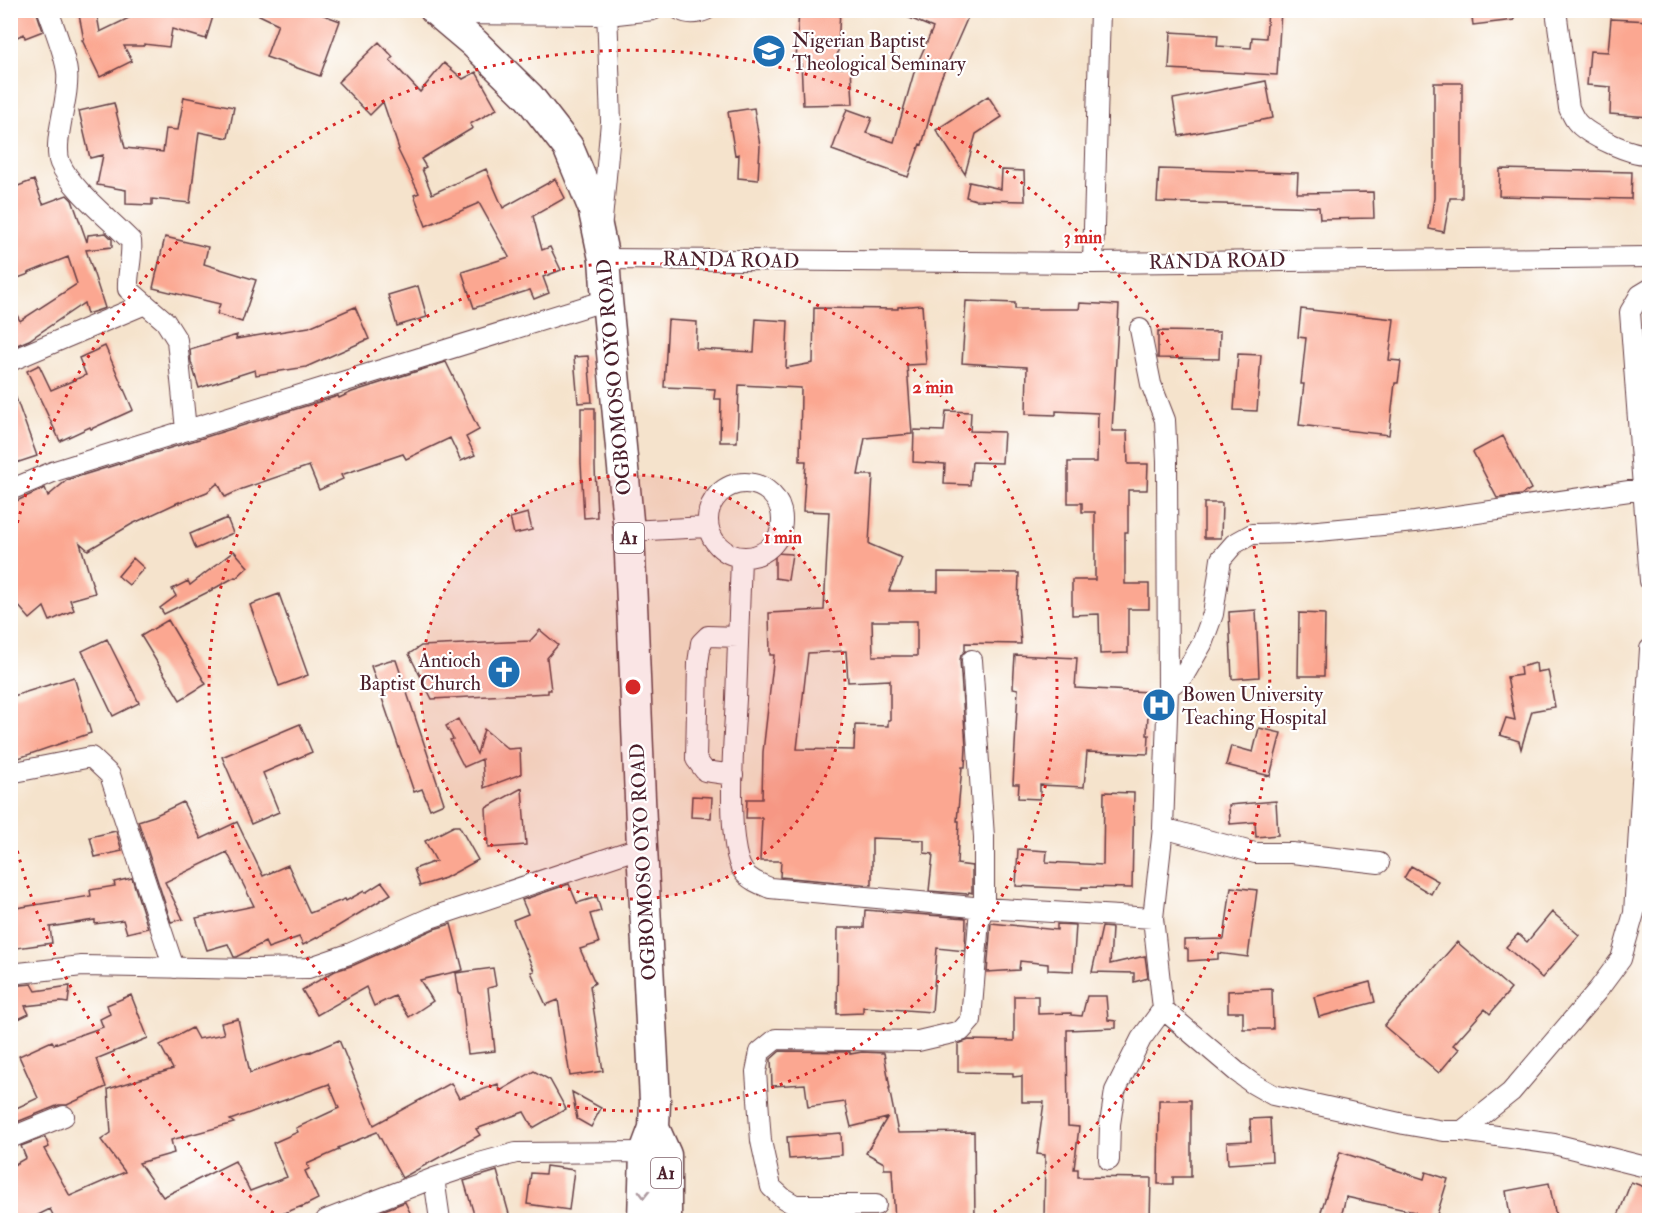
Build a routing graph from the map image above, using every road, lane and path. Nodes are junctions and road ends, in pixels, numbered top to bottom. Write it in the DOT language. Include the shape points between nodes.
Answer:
graph roads {
  1 [pos="48,10"];
  2 [pos="653,10"];
  3 [pos="680,10"];
  4 [pos="706,10"];
  5 [pos="1100,10"];
  6 [pos="1556,10"];
  7 [pos="437,12"];
  8 [pos="608,13"];
  9 [pos="1650,154"];
  10 [pos="602,250"];
  11 [pos="1650,257"];
  12 [pos="1093,263"];
  13 [pos="1650,289"];
  14 [pos="607,300"];
  15 [pos="145,304"];
  16 [pos="1140,329"];
  17 [pos="10,361"];
  18 [pos="186,430"];
  19 [pos="1643,489"];
  20 [pos="10,490"];
  21 [pos="707,527"];
  22 [pos="629,531"];
  23 [pos="741,558"];
  24 [pos="1650,581"];
  25 [pos="738,637"];
  26 [pos="1650,649"];
  27 [pos="972,660"];
  28 [pos="1168,688"];
  29 [pos="10,772"];
  30 [pos="733,775"];
  31 [pos="1163,828"];
  32 [pos="642,847"];
  33 [pos="1379,863"];
  34 [pos="984,908"];
  35 [pos="1153,918"];
  36 [pos="174,968"];
  37 [pos="10,974"];
  38 [pos="1163,1009"];
  39 [pos="64,1116"];
  40 [pos="1462,1131"];
  41 [pos="10,1138"];
  42 [pos="655,1145"];
  43 [pos="1109,1160"];
  44 [pos="1650,1168"];
  45 [pos="434,1178"];
  46 [pos="876,1205"];
  47 [pos="327,1221"];
  48 [pos="440,1221"];
  49 [pos="643,1221"];
  50 [pos="666,1221"];
  1 -- 15 [label="street" via="67,71 58,147 60,163 73,184 131,241 128,289"];
  2 -- 8 [label="street"];
  3 -- 4 [label="street" via="691,14"];
  5 -- 12 [label="street"];
  6 -- 9 [label="street" via="1569,108 1577,123 1627,151"];
  7 -- 8 [label="street"];
  7 -- 10 [label="highway, OGBOMOSO OYO ROAD / A1" via="530,97 568,147 593,207"];
  8 -- 10 [label="street" via="611,122"];
  10 -- 12 [label="street, RANDA ROAD"];
  10 -- 14 [label="highway, OGBOMOSO OYO ROAD / A1"];
  11 -- 12 [label="street, RANDA ROAD"];
  13 -- 19 [label="street" via="1640,295 1630,312"];
  14 -- 18 [label="street"];
  14 -- 22 [label="highway, OGBOMOSO OYO ROAD / A1"];
  15 -- 17 [label="street"];
  15 -- 18 [label="street" via="165,321 177,340"];
  16 -- 28 [label="street" via="1150,384 1165,420"];
  18 -- 20 [label="street" via="55,471"];
  19 -- 24 [label="street"];
  19 -- 28 [label="street" via="1414,522 1252,534 1234,544 1221,559 1213,614 1202,644 1184,675"];
  21 -- 22 [label="street"];
  21 -- 23 [label="street" via="723,551"];
  21 -- 23 [label="street" via="713,499 728,486 757,484 773,495 782,523 776,541 760,554"];
  22 -- 32 [label="highway, OGBOMOSO OYO ROAD / A1"];
  23 -- 25 [label="street"];
  25 -- 30 [label="street"];
  25 -- 30 [label="street" via="708,636 701,643 698,663 696,759 705,771"];
  26 -- 40 [label="street" via="1634,913 1621,959 1511,1092"];
  27 -- 34 [label="street" via="984,837"];
  28 -- 31 [label="street"];
  29 -- 36 [label="street" via="91,757 110,776"];
  30 -- 34 [label="street" via="737,856 743,871 753,880 770,888"];
  31 -- 33 [label="street" via="1255,853"];
  31 -- 35 [label="street"];
  32 -- 36 [label="street" via="430,918 308,968"];
  32 -- 42 [label="highway, OGBOMOSO OYO ROAD / A1"];
  34 -- 35 [label="street"];
  34 -- 46 [label="street" via="979,920 970,1020 961,1031 918,1041 776,1039 760,1052 756,1072 761,1141 771,1187 795,1205"];
  35 -- 38 [label="street"];
  36 -- 37 [label="street" via="82,966"];
  38 -- 40 [label="street" via="1237,1072 1273,1095 1404,1124"];
  38 -- 43 [label="street" via="1141,1039 1115,1091"];
  39 -- 41 [label="street"];
  40 -- 44 [label="street" via="1554,1144"];
  42 -- 45 [label="street" via="516,1153"];
  42 -- 49 [label="highway, OGBOMOSO OYO ROAD / A1, one-way"];
  42 -- 50 [label="highway, OGBOMOSO OYO ROAD / A1"];
  45 -- 47 [label="street"];
  45 -- 48 [label="street"];
}
